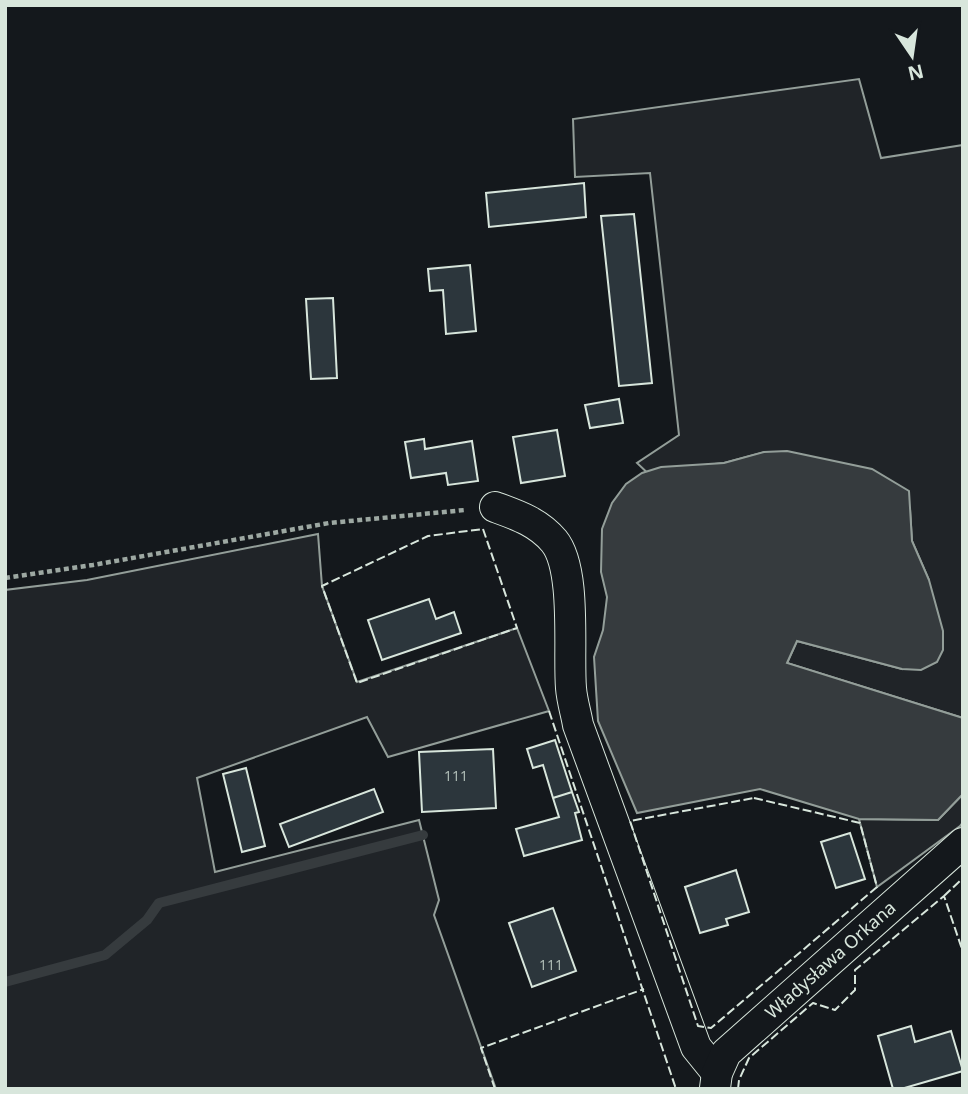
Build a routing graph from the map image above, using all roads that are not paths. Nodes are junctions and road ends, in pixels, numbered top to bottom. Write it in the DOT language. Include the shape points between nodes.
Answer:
graph roads {
  1 [pos="495,507"];
  2 [pos="963,843"];
  3 [pos="716,1081"];
  1 -- 3 [label="street" via="531,520 555,542 566,569 571,689 578,725 696,1047"];
  2 -- 3 [label="street, Władysława Orkana" via="726,1053"];
}
